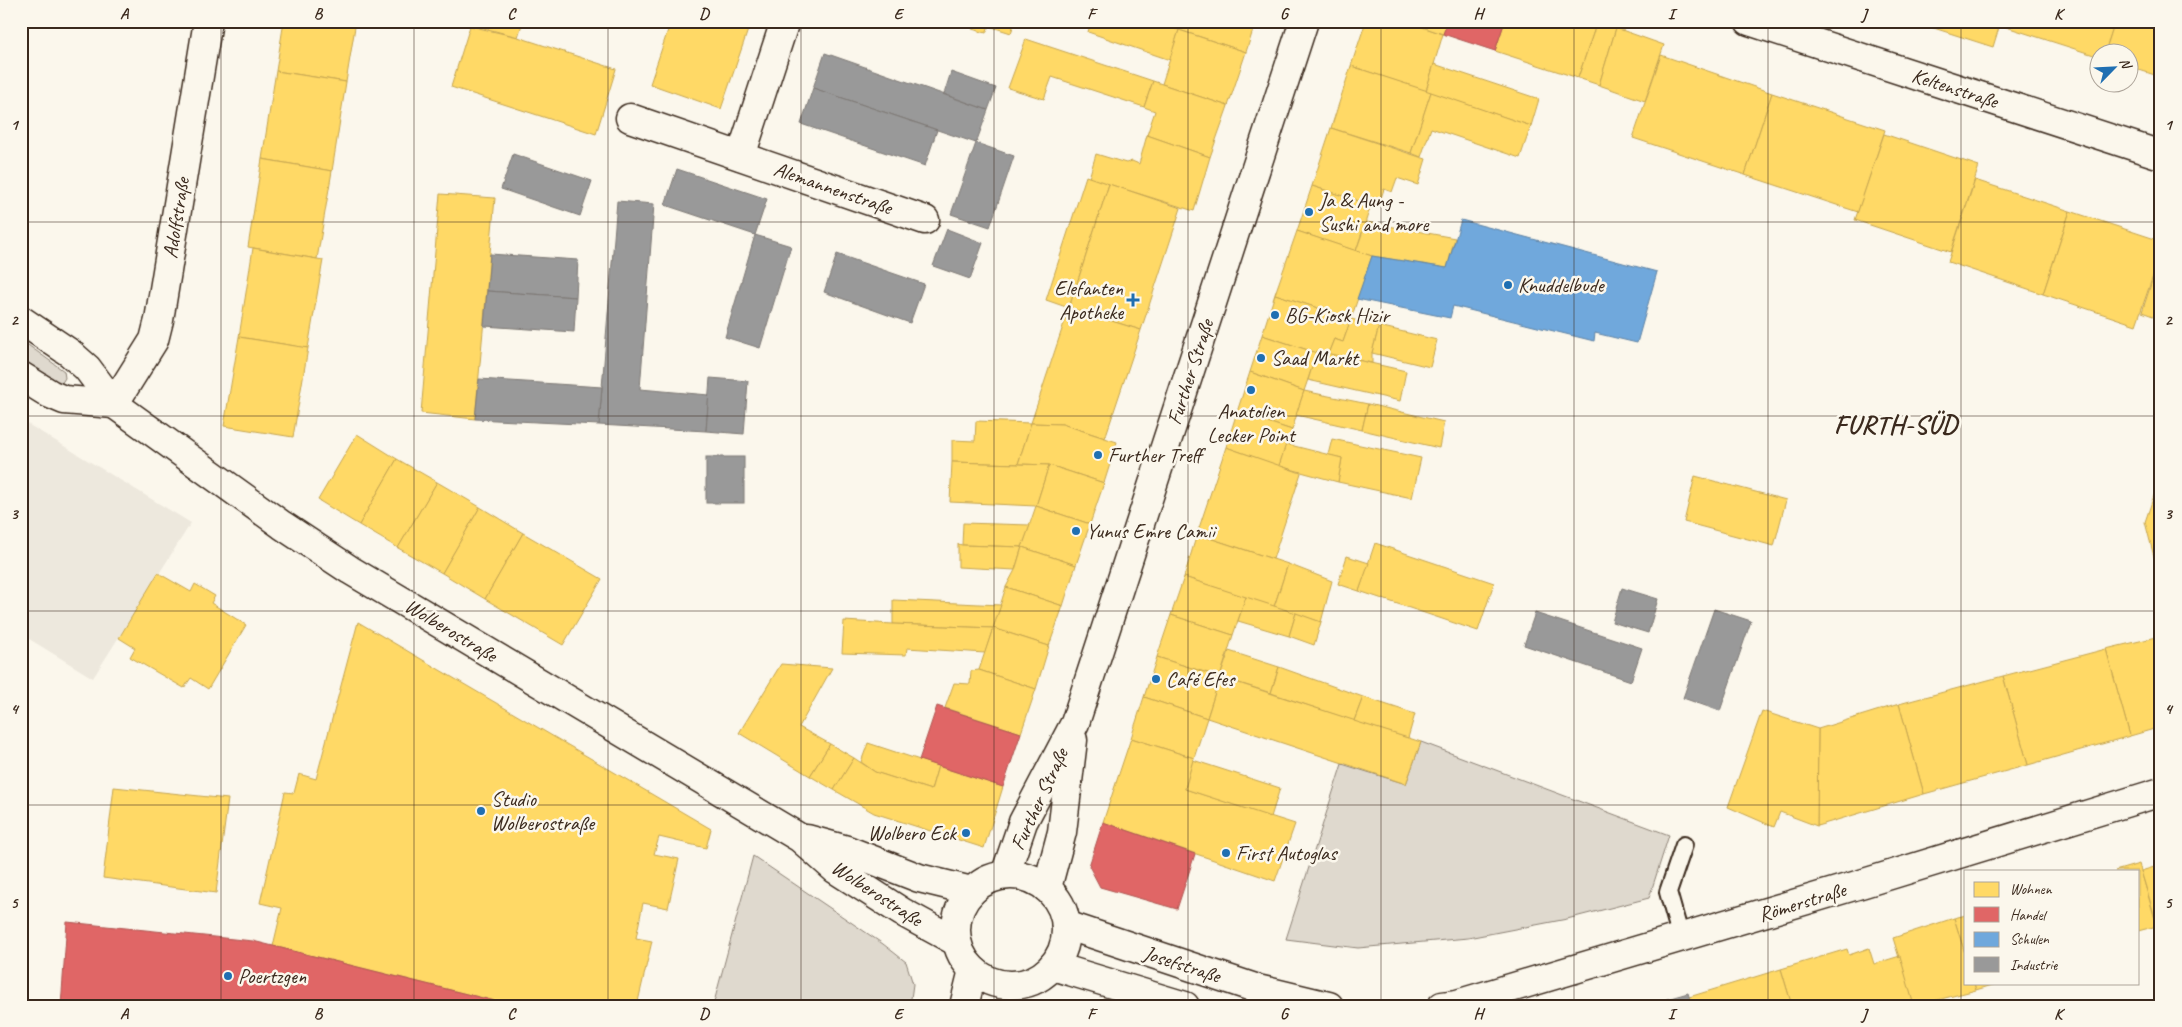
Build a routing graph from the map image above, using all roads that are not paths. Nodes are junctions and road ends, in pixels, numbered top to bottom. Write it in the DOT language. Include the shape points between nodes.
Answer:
graph roads {
  1 [pos="208,21"];
  2 [pos="785,21"];
  3 [pos="1304,21"];
  4 [pos="1749,21"];
  5 [pos="630,118"];
  6 [pos="2161,155"];
  7 [pos="741,156"];
  8 [pos="925,220"];
  9 [pos="21,320"];
  10 [pos="21,376"];
  11 [pos="114,404"];
  12 [pos="1075,723"];
  13 [pos="2161,792"];
  14 [pos="800,838"];
  15 [pos="1684,845"];
  16 [pos="1005,875"];
  17 [pos="1047,888"];
  18 [pos="972,891"];
  19 [pos="1066,925"];
  20 [pos="1681,938"];
  21 [pos="957,942"];
  22 [pos="1053,966"];
  23 [pos="973,970"];
  24 [pos="1008,996"];
  25 [pos="964,1006"];
  26 [pos="1185,1006"];
  27 [pos="1329,1006"];
  28 [pos="1442,1006"];
  1 -- 11 [label="street, Adolfstraße" via="159,320 154,340"];
  2 -- 7 [label="street"];
  3 -- 12 [label="street, Further Straße"];
  4 -- 6 [label="street, Keltenstraße"];
  5 -- 7 [label="street, Alemannenstraße"];
  7 -- 8 [label="street, Alemannenstraße"];
  9 -- 11 [label="street, Wolberostraße" via="76,358"];
  10 -- 11 [label="street" via="64,400"];
  11 -- 14 [label="street, Wolberostraße" via="350,570"];
  12 -- 16 [label="street, Further Straße" via="1023,822"];
  12 -- 17 [label="street, Further Straße" via="1062,832"];
  13 -- 20 [label="street, Römerstraße"];
  14 -- 18 [label="street, Wolberostraße" via="847,850 919,878"];
  14 -- 21 [label="street, Wolberostraße" via="835,869"];
  15 -- 20 [label="lane" via="1668,892"];
  16 -- 17 [label="street, Further Straße" via="1028,878"];
  16 -- 18 [label="street, Further Straße" via="987,880"];
  17 -- 19 [label="street, Further Straße" via="1060,904"];
  18 -- 21 [label="street, Further Straße" via="958,915"];
  19 -- 22 [label="street, Further Straße" via="1064,947"];
  19 -- 27 [label="street, Josefstraße" via="1258,989"];
  20 -- 28 [label="street, Römerstraße"];
  21 -- 23 [label="street, Further Straße" via="962,957"];
  22 -- 24 [label="street, Further Straße"];
  22 -- 26 [label="street, Josefstraße"];
  23 -- 24 [label="street, Further Straße"];
  23 -- 25 [label="street"];
}
